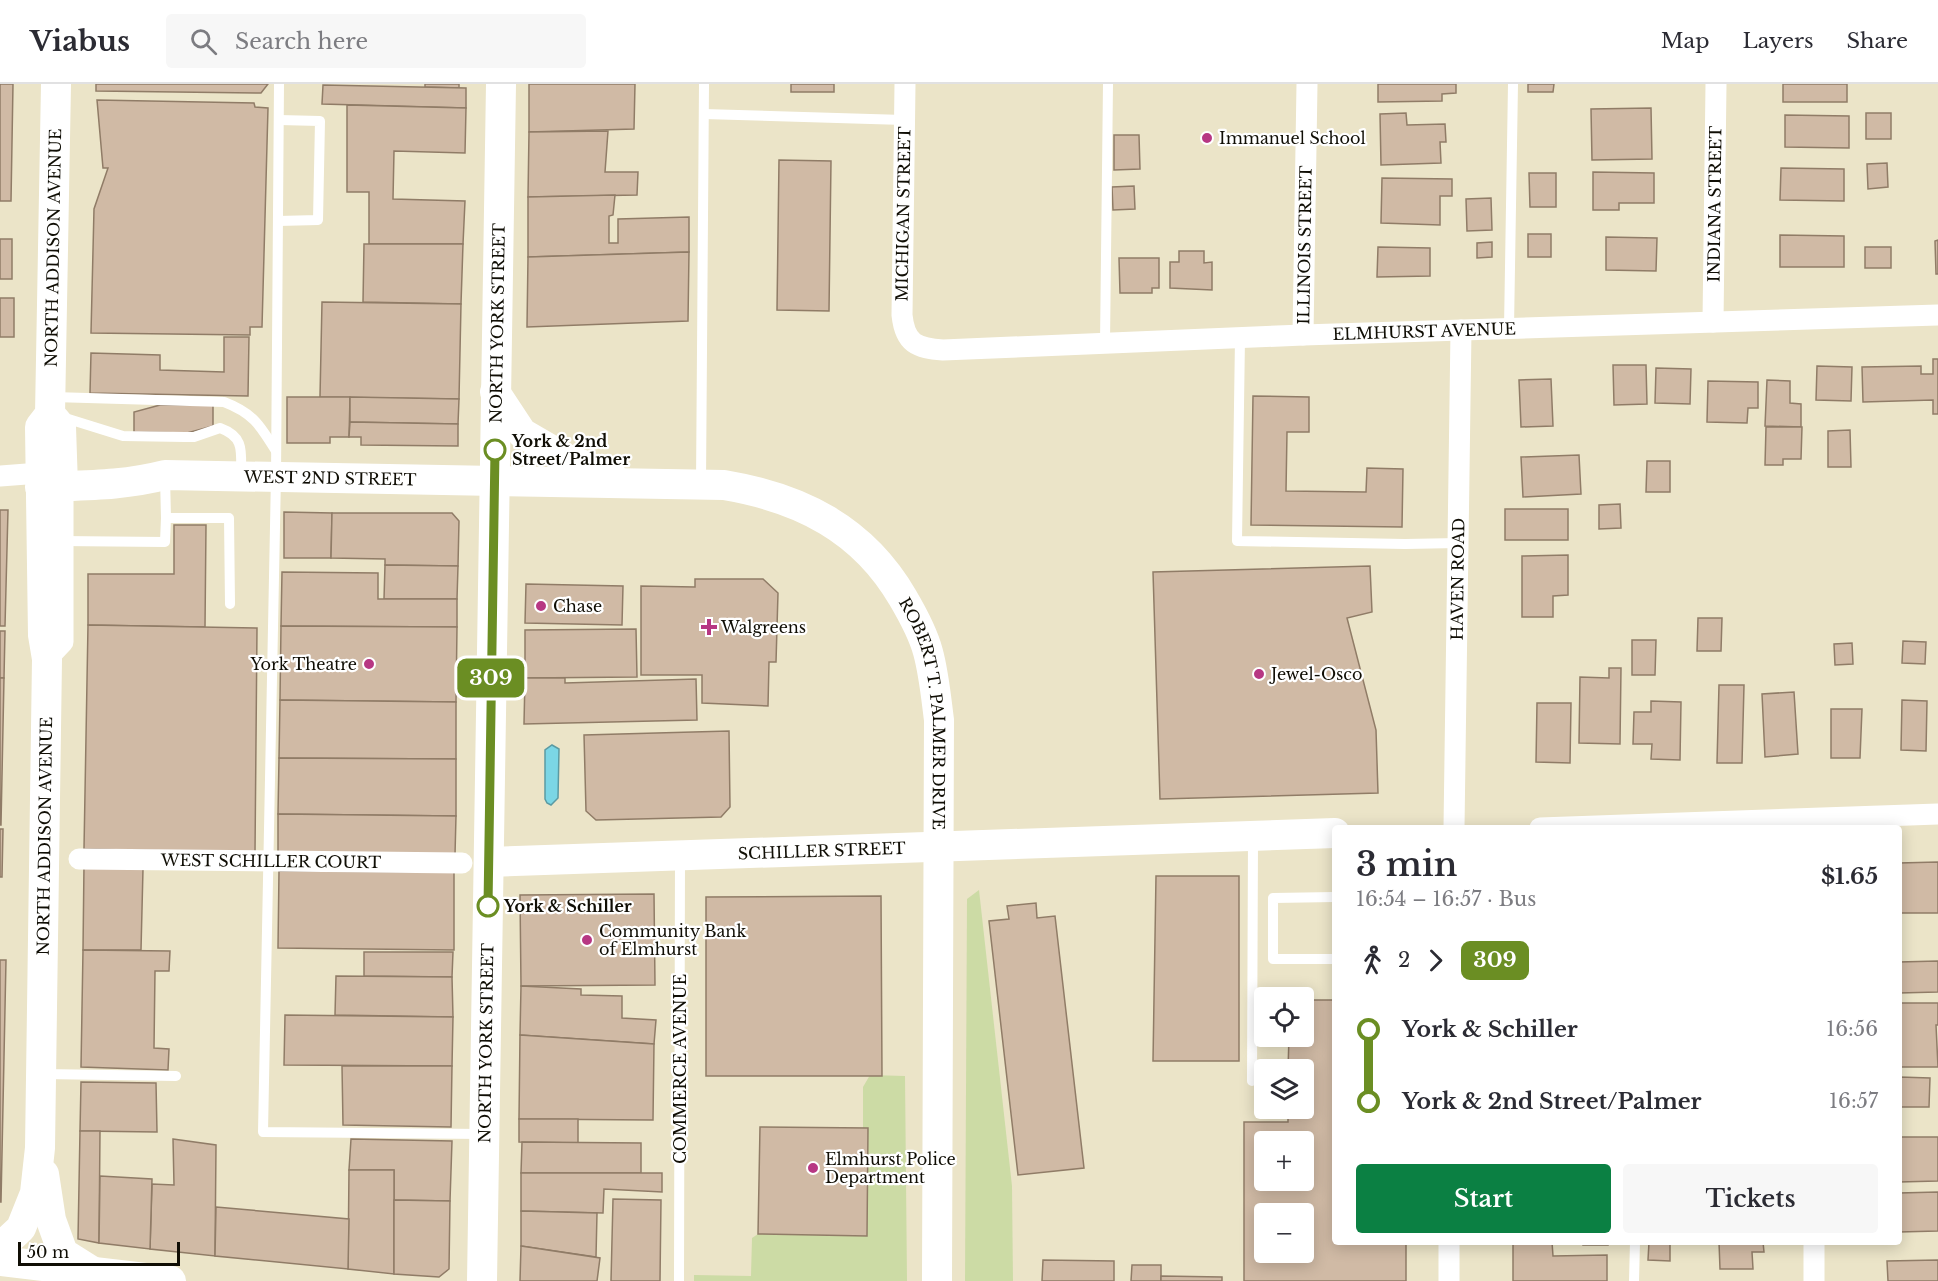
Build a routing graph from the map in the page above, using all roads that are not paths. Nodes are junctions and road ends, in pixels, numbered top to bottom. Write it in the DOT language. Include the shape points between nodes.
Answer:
graph roads {
  1 [pos="56,84"];
  2 [pos="279,84"];
  3 [pos="501,84"];
  4 [pos="704,84"];
  5 [pos="905,84"];
  6 [pos="1108,84"];
  7 [pos="1307,84"];
  8 [pos="1513,84"];
  9 [pos="1716,84"];
  10 [pos="704,114"];
  11 [pos="279,120"];
  12 [pos="904,120"];
  13 [pos="278,221"];
  14 [pos="1938,315"];
  15 [pos="1713,322"];
  16 [pos="1509,328"];
  17 [pos="1461,330"];
  18 [pos="1304,335"];
  19 [pos="1240,338"];
  20 [pos="911,341"];
  21 [pos="1105,343"];
  22 [pos="495,392"];
  23 [pos="51,405"];
  24 [pos="276,464"];
  25 [pos="165,475"];
  26 [pos="0,476"];
  27 [pos="241,476"];
  28 [pos="51,479"];
  29 [pos="494,482"];
  30 [pos="631,483"];
  31 [pos="700,483"];
  32 [pos="166,518"];
  33 [pos="53,541"];
  34 [pos="1458,543"];
  35 [pos="230,604"];
  36 [pos="1938,814"];
  37 [pos="1820,823"];
  38 [pos="1454,825"];
  39 [pos="1729,825"];
  40 [pos="1332,833"];
  41 [pos="1253,835"];
  42 [pos="938,846"];
  43 [pos="680,856"];
  44 [pos="79,859"];
  45 [pos="269,861"];
  46 [pos="475,862"];
  47 [pos="1332,897"];
  48 [pos="1254,898"];
  49 [pos="1273,898"];
  50 [pos="1332,959"];
  51 [pos="40,1074"];
  52 [pos="176,1076"];
  53 [pos="1252,1081"];
  54 [pos="484,1134"];
  55 [pos="40,1148"];
  56 [pos="13,1222"];
  57 [pos="1449,1245"];
  58 [pos="1635,1245"];
  59 [pos="1814,1245"];
  60 [pos="0,1248"];
  61 [pos="0,1261"];
  62 [pos="90,1270"];
  63 [pos="171,1281"];
  64 [pos="482,1281"];
  65 [pos="680,1281"];
  66 [pos="937,1281"];
  67 [pos="1449,1281"];
  68 [pos="1634,1281"];
  69 [pos="1814,1281"];
  1 -- 23 [label="street, NORTH ADDISON AVENUE"];
  2 -- 11 [label="lane"];
  3 -- 22 [label="street, NORTH YORK STREET"];
  4 -- 10 [label="lane"];
  5 -- 12 [label="street, MICHIGAN STREET"];
  6 -- 21 [label="lane"];
  7 -- 18 [label="street, ILLINOIS STREET"];
  8 -- 16 [label="lane"];
  9 -- 15 [label="street, INDIANA STREET"];
  10 -- 12 [label="lane"];
  10 -- 31 [label="lane"];
  11 -- 13 [label="lane"];
  11 -- 13 [label="lane" via="320,121 318,220"];
  12 -- 20 [label="street, MICHIGAN STREET" via="903,315 904,329"];
  13 -- 24 [label="lane"];
  14 -- 15 [label="street, ELMHURST AVENUE"];
  15 -- 16 [label="street, ELMHURST AVENUE"];
  16 -- 17 [label="street, ELMHURST AVENUE"];
  17 -- 18 [label="street, ELMHURST AVENUE"];
  17 -- 34 [label="street, HAVEN ROAD"];
  18 -- 19 [label="street, ELMHURST AVENUE"];
  19 -- 21 [label="street, ELMHURST AVENUE"];
  19 -- 34 [label="lane" via="1236,541"];
  20 -- 21 [label="street, ELMHURST AVENUE" via="919,347 944,350"];
  22 -- 29 [label="street, NORTH YORK STREET"];
  22 -- 30 [label="street" via="522,433 565,458"];
  23 -- 24 [label="lane" via="224,402 250,414 262,428"];
  23 -- 27 [label="lane" via="123,436 185,437 220,428 240,443"];
  23 -- 28 [label="street, NORTH ADDISON AVENUE" via="40,427"];
  24 -- 27 [label="street, WEST 2ND STREET"];
  24 -- 29 [label="street, WEST 2ND STREET"];
  24 -- 45 [label="lane"];
  25 -- 27 [label="street, WEST 2ND STREET"];
  25 -- 28 [label="street, WEST 2ND STREET" via="136,466 88,465"];
  25 -- 32 [label="lane"];
  26 -- 28 [label="street, WEST 2ND STREET"];
  28 -- 33 [label="street, NORTH ADDISON AVENUE"];
  29 -- 30 [label="street, ROBERT T. PALMER DRIVE"];
  29 -- 46 [label="street, NORTH YORK STREET"];
  30 -- 31 [label="street, ROBERT T. PALMER DRIVE"];
  31 -- 42 [label="street, ROBERT T. PALMER DRIVE" via="749,489 817,514 852,537 890,576 922,635 935,686 939,720"];
  32 -- 33 [label="lane" via="165,542"];
  32 -- 35 [label="lane" via="229,518"];
  33 -- 51 [label="street, NORTH ADDISON AVENUE" via="43,635 55,650"];
  34 -- 38 [label="street, HAVEN ROAD"];
  36 -- 37 [label="street"];
  37 -- 39 [label="street"];
  40 -- 41 [label="street, SCHILLER STREET"];
  41 -- 42 [label="street, SCHILLER STREET"];
  41 -- 48 [label="lane"];
  42 -- 43 [label="street, SCHILLER STREET"];
  42 -- 66 [label="street, ROBERT T. PALMER DRIVE"];
  43 -- 46 [label="street, SCHILLER STREET"];
  43 -- 65 [label="lane, COMMERCE AVENUE"];
  44 -- 45 [label="street, WEST SCHILLER COURT"];
  45 -- 46 [label="street, WEST SCHILLER COURT"];
  45 -- 54 [label="lane" via="263,1132"];
  46 -- 54 [label="street, NORTH YORK STREET"];
  47 -- 49 [label="lane"];
  48 -- 49 [label="lane"];
  48 -- 53 [label="lane"];
  49 -- 50 [label="lane" via="1273,959"];
  51 -- 52 [label="lane"];
  51 -- 55 [label="street, NORTH ADDISON AVENUE"];
  54 -- 64 [label="street, NORTH YORK STREET"];
  55 -- 56 [label="street, NORTH ADDISON AVENUE" via="35,1193"];
  55 -- 62 [label="street" via="57,1240 63,1253"];
  56 -- 60 [label="street, NORTH ADDISON AVENUE" via="21,1228"];
  57 -- 67 [label="street"];
  58 -- 68 [label="lane"];
  59 -- 69 [label="street"];
  61 -- 62 [label="street"];
  62 -- 63 [label="street"];
}
